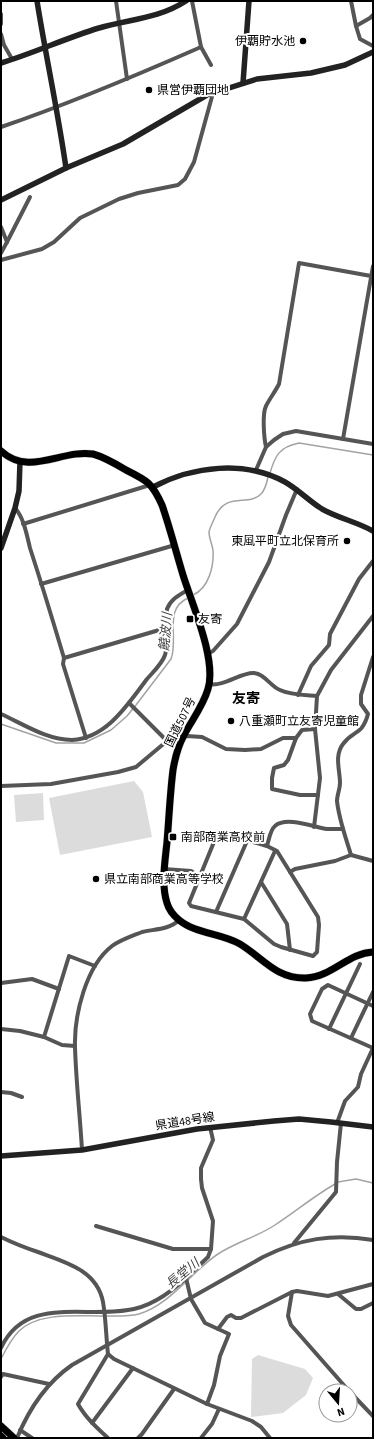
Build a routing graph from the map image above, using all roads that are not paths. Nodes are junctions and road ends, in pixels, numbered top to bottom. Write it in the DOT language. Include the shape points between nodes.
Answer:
graph roads {
  1 [pos="38,1"];
  2 [pos="116,1"];
  3 [pos="186,1"];
  4 [pos="192,1"];
  5 [pos="249,1"];
  6 [pos="351,1"];
  7 [pos="1,14"];
  8 [pos="373,15"];
  9 [pos="119,23"];
  10 [pos="1,24"];
  11 [pos="356,26"];
  12 [pos="1,34"];
  13 [pos="373,46"];
  14 [pos="45,47"];
  15 [pos="201,47"];
  16 [pos="373,52"];
  17 [pos="12,59"];
  18 [pos="1,63"];
  19 [pos="211,65"];
  20 [pos="127,80"];
  21 [pos="243,83"];
  22 [pos="213,93"];
  23 [pos="57,108"];
  24 [pos="1,127"];
  25 [pos="66,168"];
  26 [pos="30,197"];
  27 [pos="1,200"];
  28 [pos="1,227"];
  29 [pos="7,242"];
  30 [pos="1,252"];
  31 [pos="1,260"];
  32 [pos="373,266"];
  33 [pos="371,276"];
  34 [pos="343,439"];
  35 [pos="373,444"];
  36 [pos="266,447"];
  37 [pos="1,451"];
  38 [pos="20,461"];
  39 [pos="256,470"];
  40 [pos="152,486"];
  41 [pos="298,489"];
  42 [pos="15,508"];
  43 [pos="23,524"];
  44 [pos="373,531"];
  45 [pos="175,545"];
  46 [pos="1,548"];
  47 [pos="373,561"];
  48 [pos="41,584"];
  49 [pos="189,591"];
  50 [pos="373,616"];
  51 [pos="166,628"];
  52 [pos="207,654"];
  53 [pos="373,657"];
  54 [pos="64,658"];
  55 [pos="209,684"];
  56 [pos="298,695"];
  57 [pos="317,696"];
  58 [pos="130,704"];
  59 [pos="1,714"];
  60 [pos="315,729"];
  61 [pos="183,736"];
  62 [pos="86,738"];
  63 [pos="296,738"];
  64 [pos="168,741"];
  65 [pos="1,786"];
  66 [pos="318,795"];
  67 [pos="314,827"];
  68 [pos="343,829"];
  69 [pos="247,840"];
  70 [pos="267,846"];
  71 [pos="275,850"];
  72 [pos="351,855"];
  73 [pos="373,861"];
  74 [pos="164,869"];
  75 [pos="290,872"];
  76 [pos="199,876"];
  77 [pos="261,882"];
  78 [pos="216,912"];
  79 [pos="244,919"];
  80 [pos="179,920"];
  81 [pos="290,950"];
  82 [pos="373,952"];
  83 [pos="360,964"];
  84 [pos="95,966"];
  85 [pos="1,983"];
  86 [pos="59,989"];
  87 [pos="373,992"];
  88 [pos="346,993"];
  89 [pos="368,1003"];
  90 [pos="373,1006"];
  91 [pos="329,1028"];
  92 [pos="1,1029"];
  93 [pos="44,1037"];
  94 [pos="351,1038"];
  95 [pos="75,1046"];
  96 [pos="373,1048"];
  97 [pos="1,1092"];
  98 [pos="22,1097"];
  99 [pos="339,1123"];
  100 [pos="210,1127"];
  101 [pos="373,1128"];
  102 [pos="82,1150"];
  103 [pos="1,1156"];
  104 [pos="96,1226"];
  105 [pos="1,1237"];
  106 [pos="373,1240"];
  107 [pos="294,1244"];
  108 [pos="211,1249"];
  109 [pos="186,1278"];
  110 [pos="373,1284"];
  111 [pos="292,1292"];
  112 [pos="338,1294"];
  113 [pos="191,1299"];
  114 [pos="373,1303"];
  115 [pos="104,1313"];
  116 [pos="218,1329"];
  117 [pos="107,1345"];
  118 [pos="1,1348"];
  119 [pos="108,1354"];
  120 [pos="133,1368"];
  121 [pos="1,1377"];
  122 [pos="341,1383"];
  123 [pos="49,1384"];
  124 [pos="174,1389"];
  125 [pos="358,1401"];
  126 [pos="207,1404"];
  127 [pos="219,1409"];
  128 [pos="373,1416"];
  129 [pos="92,1423"];
  130 [pos="1,1426"];
  131 [pos="20,1430"];
  132 [pos="15,1438"];
  133 [pos="32,1438"];
  134 [pos="108,1438"];
  135 [pos="138,1438"];
  136 [pos="201,1438"];
  137 [pos="270,1438"];
  1 -- 14 [label="street"];
  2 -- 9 [label="street"];
  3 -- 9 [label="street" via="163,13"];
  4 -- 15 [label="street"];
  5 -- 21 [label="street"];
  6 -- 11 [label="street"];
  7 -- 10 [label="street"];
  8 -- 11 [label="street"];
  9 -- 14 [label="street"];
  9 -- 20 [label="street"];
  11 -- 13 [label="street" via="360,40"];
  12 -- 17 [label="street"];
  14 -- 17 [label="street"];
  14 -- 23 [label="street"];
  15 -- 19 [label="street"];
  15 -- 20 [label="street"];
  16 -- 21 [label="street" via="345,65"];
  17 -- 18 [label="street"];
  20 -- 23 [label="street"];
  21 -- 22 [label="street"];
  22 -- 25 [label="street" via="135,138"];
  22 -- 31 [label="street" via="194,162 185,179 178,185 138,193 119,200 80,218 54,242 42,249"];
  23 -- 24 [label="street"];
  23 -- 25 [label="street"];
  25 -- 27 [label="street"];
  26 -- 29 [label="street"];
  28 -- 29 [label="street"];
  29 -- 30 [label="street"];
  32 -- 33 [label="street"];
  33 -- 34 [label="street"];
  33 -- 36 [label="street" via="299,264 279,384 265,408"];
  34 -- 35 [label="street"];
  34 -- 36 [label="street" via="296,431 283,434"];
  36 -- 39 [label="street"];
  37 -- 38 [label="highway"];
  38 -- 40 [label="highway" via="44,461 92,454 140,477"];
  38 -- 42 [label="street" via="19,491"];
  39 -- 40 [label="street" via="237,468 196,472"];
  39 -- 41 [label="street"];
  40 -- 43 [label="street"];
  40 -- 45 [label="highway, 国道507号" via="162,505"];
  41 -- 44 [label="street" via="323,509"];
  41 -- 52 [label="street" via="269,562 237,624 213,651"];
  42 -- 43 [label="street"];
  42 -- 46 [label="street"];
  43 -- 48 [label="street"];
  45 -- 48 [label="street"];
  45 -- 49 [label="highway, 国道507号"];
  47 -- 56 [label="street" via="358,578 330,634 329,645 311,666"];
  48 -- 54 [label="street"];
  49 -- 51 [label="street" via="173,599 169,604"];
  49 -- 52 [label="highway, 国道507号"];
  50 -- 57 [label="street" via="331,670"];
  51 -- 54 [label="street"];
  51 -- 58 [label="street" via="165,655"];
  52 -- 55 [label="highway, 国道507号"];
  53 -- 68 [label="street" via="362,690 361,704 368,714 365,724 343,744 338,763 340,784 337,800"];
  54 -- 62 [label="street" via="63,664"];
  55 -- 56 [label="street" via="223,683 252,673 262,676 280,691"];
  55 -- 61 [label="highway, 国道507号"];
  56 -- 57 [label="street"];
  57 -- 60 [label="street"];
  58 -- 62 [label="street" via="109,724"];
  58 -- 64 [label="street"];
  59 -- 62 [label="street" via="43,734 71,740"];
  60 -- 63 [label="street" via="302,730"];
  60 -- 66 [label="street" via="320,778"];
  61 -- 63 [label="street" via="202,738 226,749 245,750 261,749 283,738"];
  61 -- 64 [label="street"];
  61 -- 74 [label="highway, 国道507号" via="173,770"];
  63 -- 66 [label="street" via="288,760 274,768 272,789 300,795"];
  64 -- 65 [label="street" via="136,767 118,772 51,784"];
  66 -- 67 [label="street"];
  67 -- 68 [label="street"];
  67 -- 70 [label="street" via="284,822 275,826"];
  68 -- 72 [label="street"];
  69 -- 70 [label="street"];
  69 -- 76 [label="street" via="222,833 216,836"];
  69 -- 78 [label="street"];
  70 -- 71 [label="street"];
  71 -- 75 [label="street"];
  71 -- 77 [label="street"];
  72 -- 73 [label="street"];
  72 -- 75 [label="street" via="334,862"];
  74 -- 76 [label="street" via="190,871"];
  74 -- 80 [label="highway, 国道507号" via="167,903 170,911"];
  75 -- 81 [label="street" via="318,917 319,925 317,952 313,956"];
  76 -- 78 [label="street" via="189,903 191,906"];
  77 -- 79 [label="street"];
  77 -- 81 [label="street" via="287,924"];
  78 -- 79 [label="street"];
  79 -- 81 [label="street" via="274,944"];
  80 -- 82 [label="highway, 国道507号" via="194,928 235,941 274,970 297,978 309,978 326,973 357,955"];
  80 -- 84 [label="street" via="172,926 126,938 112,946"];
  83 -- 88 [label="street"];
  84 -- 86 [label="street" via="69,956"];
  84 -- 95 [label="street" via="82,997 76,1022"];
  85 -- 86 [label="street" via="32,979"];
  86 -- 93 [label="street"];
  87 -- 89 [label="street"];
  88 -- 89 [label="street"];
  88 -- 91 [label="street"];
  88 -- 91 [label="street" via="328,985 322,989 310,1014 312,1020"];
  89 -- 90 [label="street"];
  89 -- 94 [label="street"];
  91 -- 94 [label="street"];
  92 -- 93 [label="street"];
  93 -- 95 [label="street" via="62,1045"];
  94 -- 96 [label="street"];
  95 -- 102 [label="street"];
  96 -- 99 [label="street" via="358,1087 345,1101"];
  97 -- 98 [label="street"];
  99 -- 100 [label="street, 県道48号線" via="299,1120"];
  99 -- 101 [label="street, 県道48号線"];
  99 -- 107 [label="street" via="336,1192"];
  100 -- 102 [label="street, 県道48号線"];
  100 -- 108 [label="street" via="212,1140 201,1168 201,1179 213,1221"];
  102 -- 103 [label="street, 県道48号線"];
  104 -- 108 [label="street" via="173,1250"];
  105 -- 115 [label="street" via="82,1270 99,1290"];
  106 -- 107 [label="street" via="318,1238"];
  107 -- 113 [label="street" via="263,1257"];
  108 -- 109 [label="street" via="208,1257"];
  109 -- 113 [label="street"];
  109 -- 115 [label="street" via="173,1291 154,1302 129,1310"];
  110 -- 112 [label="street"];
  111 -- 112 [label="street" via="328,1296"];
  111 -- 116 [label="street" via="241,1318 231,1315 227,1317"];
  111 -- 122 [label="street" via="288,1316 292,1325"];
  112 -- 114 [label="street" via="356,1309"];
  113 -- 116 [label="street" via="205,1323"];
  113 -- 117 [label="street"];
  115 -- 117 [label="street"];
  115 -- 118 [label="street" via="38,1315 16,1326"];
  116 -- 126 [label="street" via="229,1334"];
  117 -- 119 [label="street"];
  117 -- 123 [label="street" via="61,1372"];
  119 -- 120 [label="street"];
  119 -- 129 [label="street" via="78,1404"];
  120 -- 124 [label="street"];
  120 -- 129 [label="street"];
  121 -- 123 [label="street" via="2,1374"];
  123 -- 131 [label="street" via="35,1402"];
  124 -- 126 [label="street"];
  124 -- 135 [label="street"];
  125 -- 128 [label="street"];
  126 -- 127 [label="street"];
  127 -- 136 [label="street"];
  127 -- 137 [label="street" via="252,1421"];
  129 -- 134 [label="street"];
  130 -- 132 [label="highway"];
  131 -- 132 [label="street"];
  131 -- 133 [label="street"];
}
